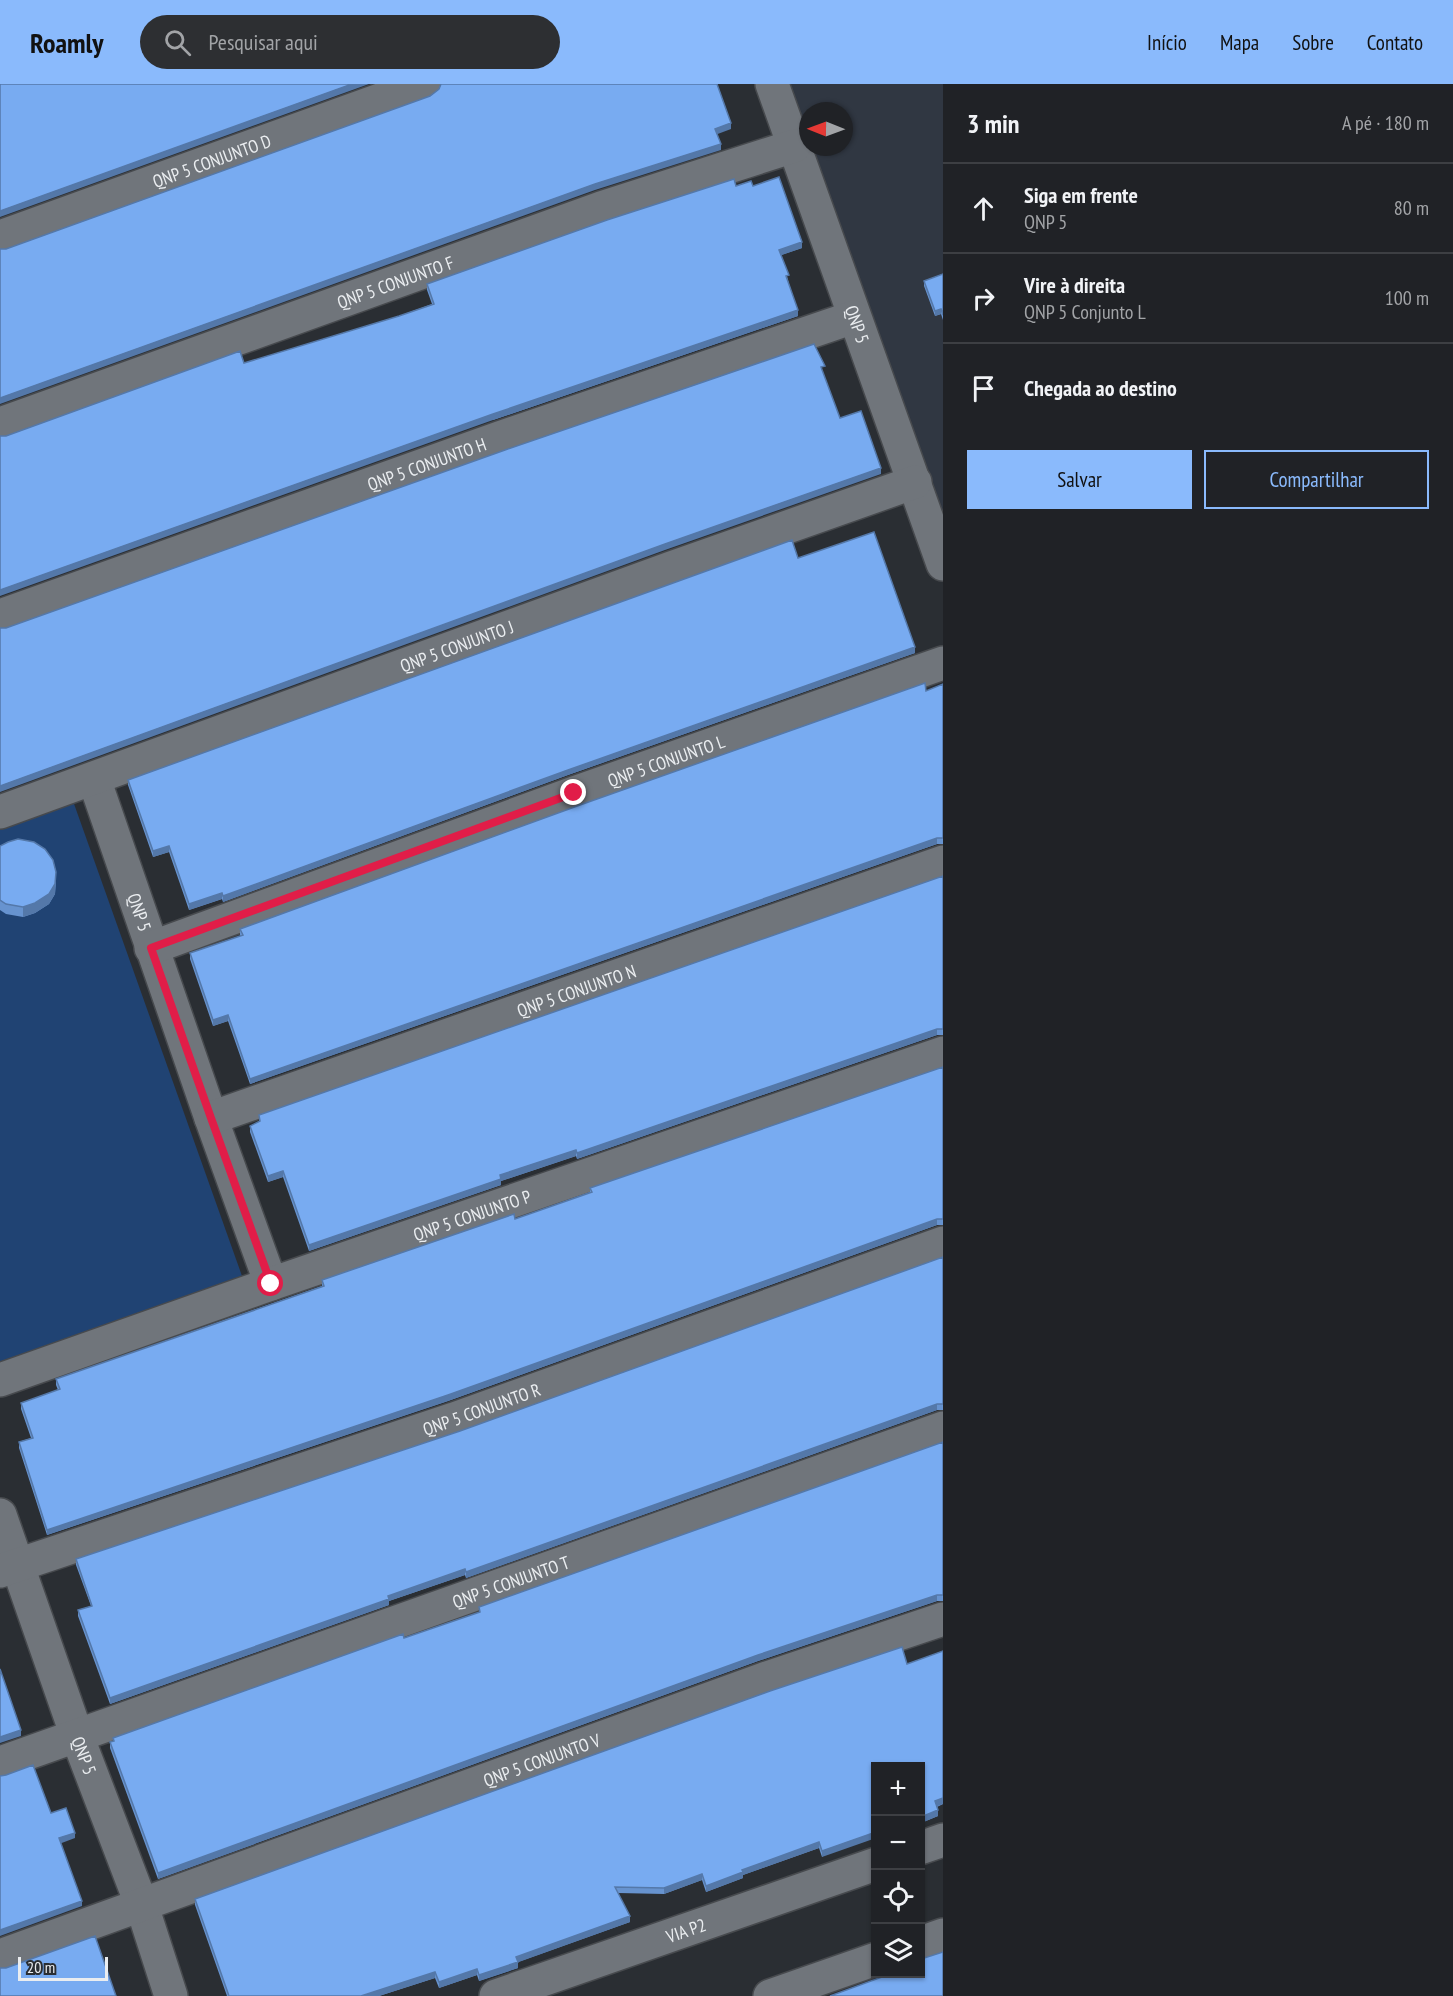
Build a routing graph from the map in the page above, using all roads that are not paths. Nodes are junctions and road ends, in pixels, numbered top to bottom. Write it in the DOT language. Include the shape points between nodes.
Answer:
graph roads {
  1 [pos="424,84"];
  2 [pos="772,84"];
  3 [pos="794,146"];
  4 [pos="0,237"];
  5 [pos="854,317"];
  6 [pos="0,424"];
  7 [pos="915,482"];
  8 [pos="943,564"];
  9 [pos="0,616"];
  10 [pos="943,663"];
  11 [pos="94,778"];
  12 [pos="0,812"];
  13 [pos="943,862"];
  14 [pos="151,948"];
  15 [pos="943,1053"];
  16 [pos="211,1118"];
  17 [pos="943,1243"];
  18 [pos="271,1284"];
  19 [pos="0,1380"];
  20 [pos="943,1428"];
  21 [pos="0,1515"];
  22 [pos="9,1568"];
  23 [pos="943,1619"];
  24 [pos="77,1736"];
  25 [pos="0,1763"];
  26 [pos="943,1840"];
  27 [pos="925,1847"];
  28 [pos="871,1866"];
  29 [pos="142,1906"];
  30 [pos="943,1935"];
  31 [pos="925,1942"];
  32 [pos="0,1956"];
  33 [pos="871,1961"];
  34 [pos="518,1991"];
  35 [pos="171,1996"];
  36 [pos="495,1996"];
  37 [pos="770,1996"];
  1 -- 4 [label="street, QNP 5 CONJUNTO D"];
  2 -- 3 [label="street, QNP 5"];
  3 -- 5 [label="street, QNP 5"];
  3 -- 6 [label="street, QNP 5 CONJUNTO F" via="601,208"];
  5 -- 7 [label="street, QNP 5"];
  5 -- 9 [label="street, QNP 5 CONJUNTO H" via="499,438"];
  7 -- 8 [label="street, QNP 5"];
  7 -- 11 [label="street, QNP 5 CONJUNTO J"];
  10 -- 14 [label="street, QNP 5 CONJUNTO L"];
  11 -- 12 [label="street, QNP 5 CONJUNTO J"];
  11 -- 14 [label="street, QNP 5"];
  13 -- 16 [label="street, QNP 5 CONJUNTO N"];
  14 -- 16 [label="street, QNP 5"];
  15 -- 18 [label="street, QNP 5 CONJUNTO P"];
  16 -- 18 [label="street, QNP 5"];
  17 -- 22 [label="street, QNP 5 CONJUNTO R" via="454,1419"];
  18 -- 19 [label="street, QNP 5 CONJUNTO P"];
  20 -- 24 [label="street, QNP 5 CONJUNTO T"];
  21 -- 22 [label="street, QNP 5"];
  22 -- 24 [label="street, QNP 5"];
  23 -- 29 [label="street, QNP 5 CONJUNTO V" via="764,1679"];
  24 -- 25 [label="street, QNP 5 CONJUNTO T"];
  24 -- 29 [label="street, QNP 5"];
  26 -- 27 [label="street"];
  28 -- 34 [label="street, VIA P2"];
  29 -- 32 [label="street, QNP 5 CONJUNTO V"];
  29 -- 35 [label="street, QNP 5"];
  30 -- 31 [label="street"];
  33 -- 37 [label="street"];
  34 -- 36 [label="street, VIA P2"];
}
